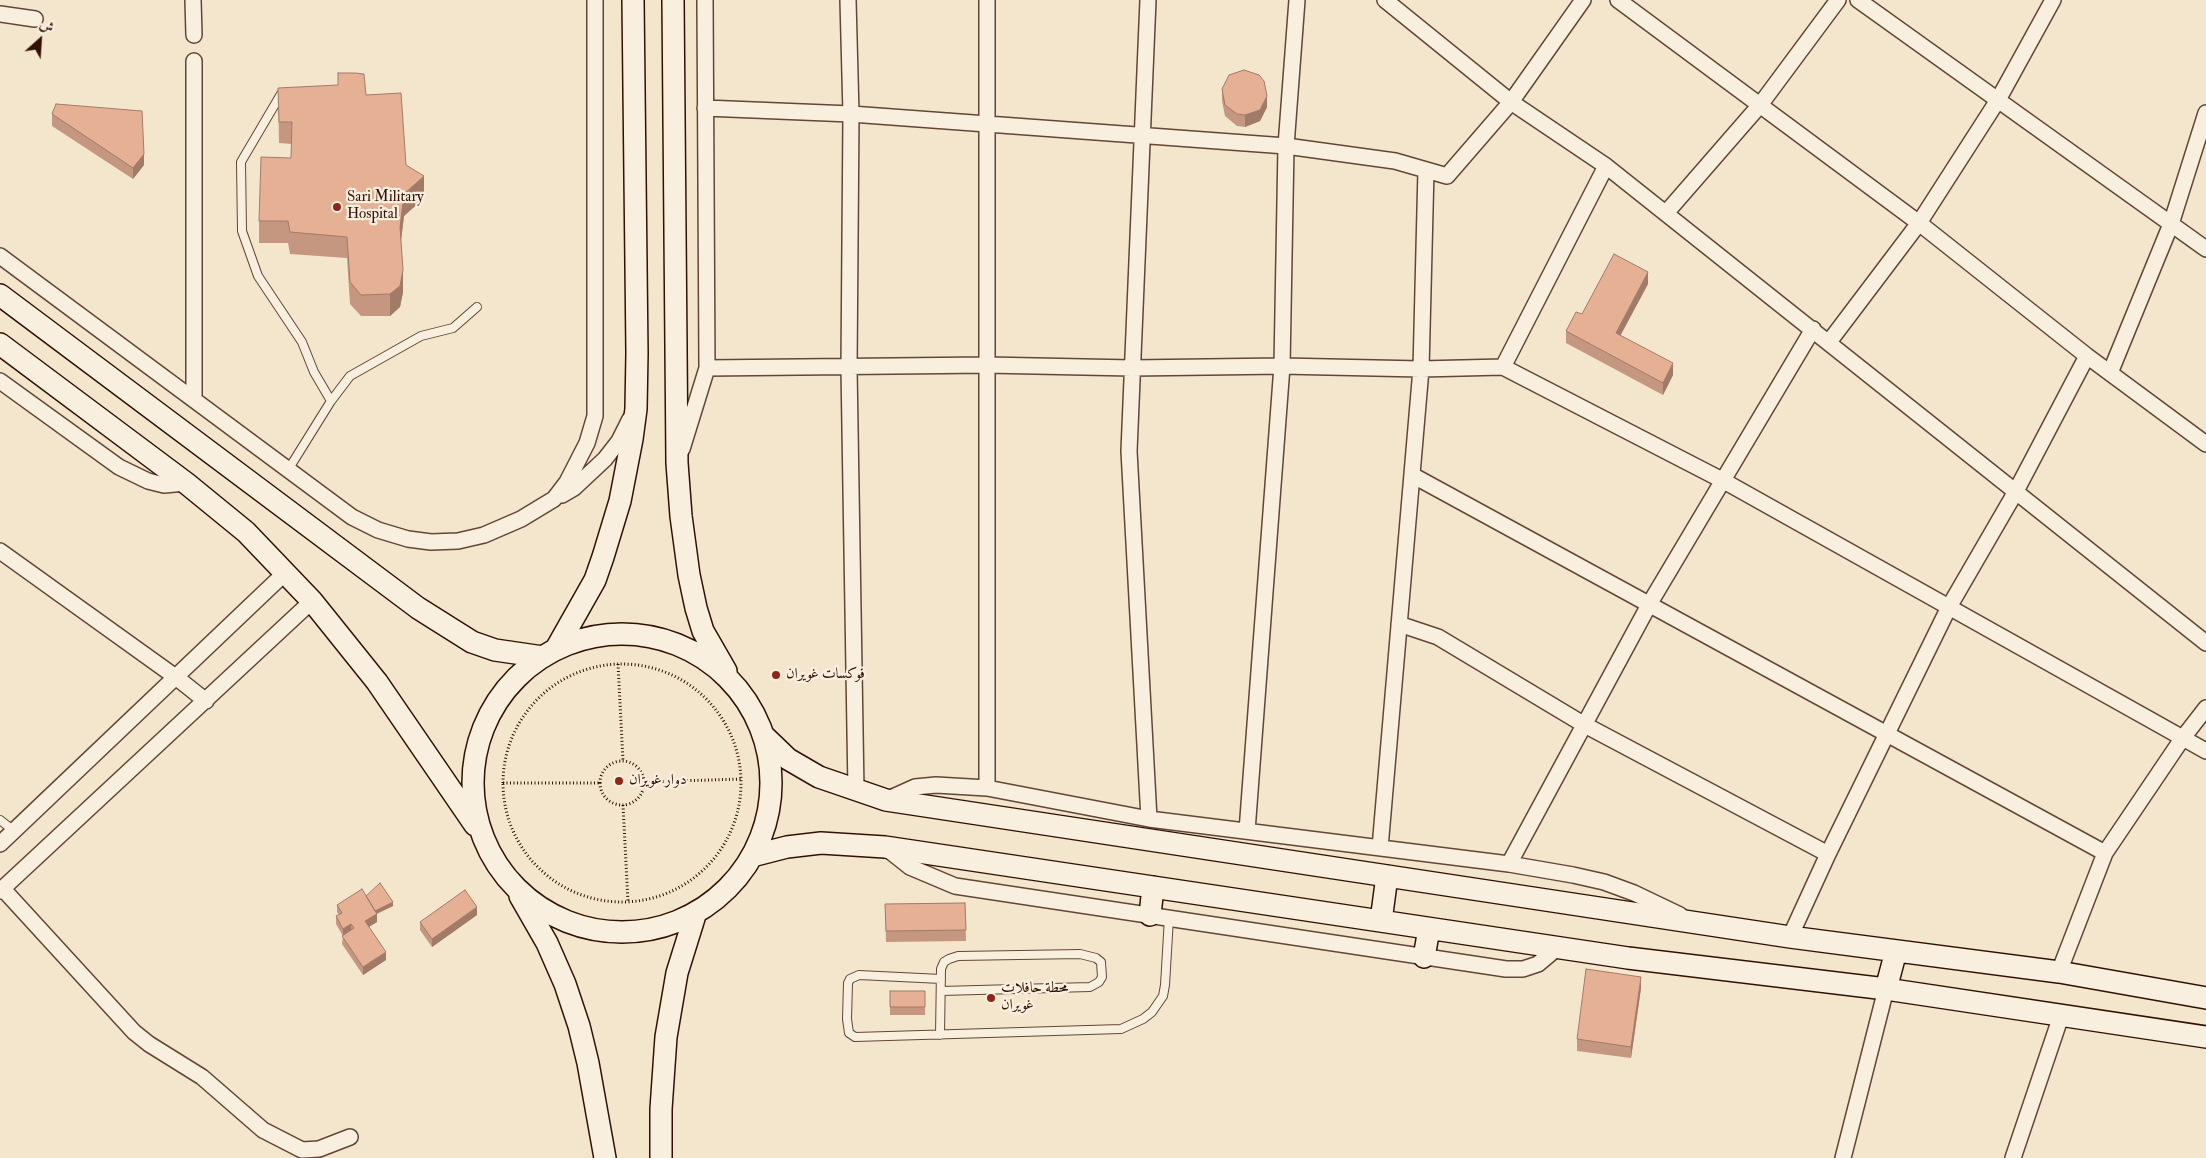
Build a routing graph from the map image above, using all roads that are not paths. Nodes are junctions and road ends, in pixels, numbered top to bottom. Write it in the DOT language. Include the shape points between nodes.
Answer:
graph roads {
  1 [pos="193,0"];
  2 [pos="595,0"];
  3 [pos="633,0"];
  4 [pos="673,0"];
  5 [pos="705,0"];
  6 [pos="848,0"];
  7 [pos="986,0"];
  8 [pos="1148,0"];
  9 [pos="1297,0"];
  10 [pos="1384,0"];
  11 [pos="1583,0"];
  12 [pos="1618,0"];
  13 [pos="1838,0"];
  14 [pos="1858,0"];
  15 [pos="2054,0"];
  16 [pos="0,14"];
  17 [pos="34,19"];
  18 [pos="194,35"];
  19 [pos="194,61"];
  20 [pos="281,94"];
  21 [pos="1998,100"];
  22 [pos="1511,102"];
  23 [pos="1760,105"];
  24 [pos="706,108"];
  25 [pos="2206,113"];
  26 [pos="851,114"];
  27 [pos="987,125"];
  28 [pos="1142,136"];
  29 [pos="1286,146"];
  30 [pos="1606,166"];
  31 [pos="1426,170"];
  32 [pos="1666,213"];
  33 [pos="1918,223"];
  34 [pos="2171,224"];
  35 [pos="2206,250"];
  36 [pos="0,256"];
  37 [pos="0,295"];
  38 [pos="477,307"];
  39 [pos="1812,329"];
  40 [pos="1829,342"];
  41 [pos="0,344"];
  42 [pos="2087,356"];
  43 [pos="987,365"];
  44 [pos="1282,366"];
  45 [pos="1503,367"];
  46 [pos="707,368"];
  47 [pos="849,368"];
  48 [pos="1132,368"];
  49 [pos="1421,369"];
  50 [pos="2110,373"];
  51 [pos="0,382"];
  52 [pos="194,400"];
  53 [pos="331,402"];
  54 [pos="636,409"];
  55 [pos="2206,444"];
  56 [pos="677,463"];
  57 [pos="288,470"];
  58 [pos="1412,475"];
  59 [pos="1722,480"];
  60 [pos="186,483"];
  61 [pos="2015,493"];
  62 [pos="554,499"];
  63 [pos="0,550"];
  64 [pos="286,572"];
  65 [pos="312,601"];
  66 [pos="1650,603"];
  67 [pos="1949,607"];
  68 [pos="1400,624"];
  69 [pos="2206,644"];
  70 [pos="549,653"];
  71 [pos="177,678"];
  72 [pos="738,690"];
  73 [pos="206,701"];
  74 [pos="2206,708"];
  75 [pos="1583,724"];
  76 [pos="1887,733"];
  77 [pos="763,735"];
  78 [pos="2182,739"];
  79 [pos="2206,752"];
  80 [pos="987,788"];
  81 [pos="856,790"];
  82 [pos="886,800"];
  83 [pos="1149,819"];
  84 [pos="0,820"];
  85 [pos="14,831"];
  86 [pos="1248,831"];
  87 [pos="0,844"];
  88 [pos="487,845"];
  89 [pos="885,847"];
  90 [pos="1380,848"];
  91 [pos="2105,853"];
  92 [pos="1828,854"];
  93 [pos="752,856"];
  94 [pos="1509,864"];
  95 [pos="1388,876"];
  96 [pos="511,881"];
  97 [pos="1153,887"];
  98 [pos="2,890"];
  99 [pos="696,912"];
  100 [pos="1159,917"];
  101 [pos="1381,921"];
  102 [pos="1698,923"];
  103 [pos="1428,929"];
  104 [pos="1790,937"];
  105 [pos="1557,948"];
  106 [pos="1896,951"];
  107 [pos="1424,957"];
  108 [pos="2059,972"];
  109 [pos="941,979"];
  110 [pos="1886,989"];
  111 [pos="941,991"];
  112 [pos="2206,998"];
  113 [pos="2061,1016"];
  114 [pos="940,1034"];
  115 [pos="2206,1037"];
  116 [pos="350,1137"];
  117 [pos="1844,1157"];
  118 [pos="605,1158"];
  119 [pos="661,1158"];
  120 [pos="2013,1158"];
  1 -- 18 [label="street"];
  2 -- 62 [label="street" via="595,416 588,443"];
  3 -- 54 [label="main road"];
  4 -- 56 [label="main road"];
  5 -- 24 [label="street"];
  6 -- 26 [label="street"];
  7 -- 27 [label="street"];
  8 -- 28 [label="street"];
  9 -- 29 [label="street"];
  10 -- 22 [label="street"];
  11 -- 22 [label="street"];
  12 -- 23 [label="street"];
  13 -- 23 [label="street"];
  14 -- 21 [label="street"];
  15 -- 21 [label="street"];
  16 -- 17 [label="street"];
  19 -- 52 [label="street"];
  20 -- 53 [label="lane" via="241,162 242,231 258,276 302,342"];
  21 -- 33 [label="street"];
  21 -- 34 [label="street"];
  22 -- 30 [label="street"];
  22 -- 31 [label="street" via="1447,176"];
  23 -- 32 [label="street"];
  23 -- 33 [label="street"];
  24 -- 26 [label="street"];
  24 -- 46 [label="street"];
  25 -- 34 [label="street"];
  26 -- 27 [label="street"];
  26 -- 47 [label="street"];
  27 -- 28 [label="street"];
  27 -- 43 [label="street"];
  28 -- 29 [label="street"];
  28 -- 48 [label="street"];
  29 -- 31 [label="street" via="1395,162"];
  29 -- 44 [label="street"];
  30 -- 32 [label="street"];
  30 -- 45 [label="street"];
  31 -- 49 [label="street"];
  32 -- 39 [label="street"];
  33 -- 40 [label="street"];
  33 -- 42 [label="street"];
  34 -- 35 [label="street"];
  34 -- 50 [label="street"];
  36 -- 52 [label="street"];
  37 -- 70 [label="main road" via="425,612 472,642 504,651"];
  38 -- 53 [label="lane" via="453,328 421,336 350,376"];
  39 -- 40 [label="street"];
  39 -- 59 [label="street"];
  40 -- 61 [label="street"];
  41 -- 60 [label="main road"];
  42 -- 50 [label="street"];
  42 -- 61 [label="street"];
  43 -- 47 [label="street"];
  43 -- 48 [label="street"];
  43 -- 80 [label="street"];
  44 -- 48 [label="street"];
  44 -- 49 [label="street"];
  44 -- 86 [label="street"];
  45 -- 49 [label="street"];
  45 -- 59 [label="street"];
  46 -- 47 [label="street"];
  46 -- 56 [label="street"];
  47 -- 81 [label="street"];
  48 -- 83 [label="street" via="1129,451"];
  49 -- 58 [label="street"];
  50 -- 55 [label="street"];
  51 -- 60 [label="street" via="119,467 164,485"];
  52 -- 57 [label="street"];
  53 -- 57 [label="lane"];
  54 -- 62 [label="street" via="605,459 574,488"];
  54 -- 70 [label="main road" via="630,454 612,533 595,580"];
  56 -- 72 [label="main road" via="681,516 696,608 703,631"];
  57 -- 62 [label="street" via="352,517 408,539 431,542 458,541 484,535 521,519"];
  58 -- 66 [label="street"];
  58 -- 68 [label="street"];
  59 -- 66 [label="street"];
  59 -- 67 [label="street"];
  60 -- 64 [label="main road" via="246,532"];
  61 -- 67 [label="street"];
  61 -- 69 [label="street"];
  63 -- 71 [label="street"];
  64 -- 65 [label="main road"];
  64 -- 71 [label="street"];
  65 -- 73 [label="street"];
  65 -- 88 [label="main road" via="376,682"];
  66 -- 75 [label="street"];
  66 -- 76 [label="street"];
  67 -- 76 [label="street"];
  67 -- 78 [label="street"];
  68 -- 75 [label="street" via="1438,636"];
  68 -- 90 [label="street"];
  70 -- 72 [label="main road" via="591,637 646,636 697,654"];
  70 -- 88 [label="main road" via="513,682 495,705 482,731 473,789"];
  71 -- 73 [label="street"];
  71 -- 85 [label="street"];
  72 -- 77 [label="main road"];
  73 -- 98 [label="street"];
  74 -- 78 [label="street"];
  75 -- 92 [label="street"];
  75 -- 94 [label="street"];
  76 -- 91 [label="street"];
  76 -- 92 [label="street"];
  77 -- 81 [label="main road" via="798,765 819,777"];
  77 -- 93 [label="main road" via="770,766 771,797 764,828"];
  78 -- 79 [label="street"];
  78 -- 91 [label="street"];
  80 -- 82 [label="street" via="915,787"];
  80 -- 83 [label="street"];
  81 -- 82 [label="main road"];
  82 -- 95 [label="main road"];
  83 -- 86 [label="street"];
  84 -- 85 [label="lane"];
  85 -- 87 [label="street"];
  86 -- 90 [label="street"];
  88 -- 96 [label="main road"];
  89 -- 93 [label="main road" via="810,844"];
  89 -- 97 [label="main road"];
  89 -- 100 [label="street" via="910,867 955,886"];
  90 -- 94 [label="street"];
  91 -- 108 [label="street"];
  92 -- 104 [label="street"];
  93 -- 99 [label="main road" via="733,882"];
  94 -- 102 [label="street" via="1604,882"];
  95 -- 101 [label="main road"];
  95 -- 102 [label="main road"];
  96 -- 99 [label="main road" via="525,895 559,917 598,930 645,930"];
  96 -- 118 [label="main road" via="547,943 571,1000 588,1063"];
  97 -- 100 [label="main road"];
  97 -- 101 [label="main road"];
  98 -- 116 [label="street" via="134,1032 202,1077 263,1130 302,1150 319,1149"];
  99 -- 119 [label="main road" via="677,973 666,1037"];
  100 -- 107 [label="street"];
  100 -- 114 [label="lane" via="1165,985 1152,1012 1132,1024 1112,1030"];
  101 -- 103 [label="main road"];
  102 -- 104 [label="main road"];
  103 -- 105 [label="main road"];
  103 -- 107 [label="main road"];
  104 -- 106 [label="main road"];
  105 -- 107 [label="street" via="1538,964 1523,970"];
  105 -- 110 [label="main road"];
  106 -- 108 [label="main road"];
  106 -- 110 [label="main road"];
  108 -- 112 [label="main road"];
  109 -- 111 [label="lane"];
  109 -- 111 [label="lane" via="944,962 958,956 1087,955 1101,962 1102,967 1099,982 1090,986"];
  109 -- 114 [label="lane" via="854,976 848,983 847,1019 849,1033 855,1037"];
  110 -- 113 [label="main road"];
  110 -- 117 [label="street"];
  111 -- 114 [label="lane"];
  113 -- 115 [label="main road"];
  113 -- 120 [label="street"];
}
